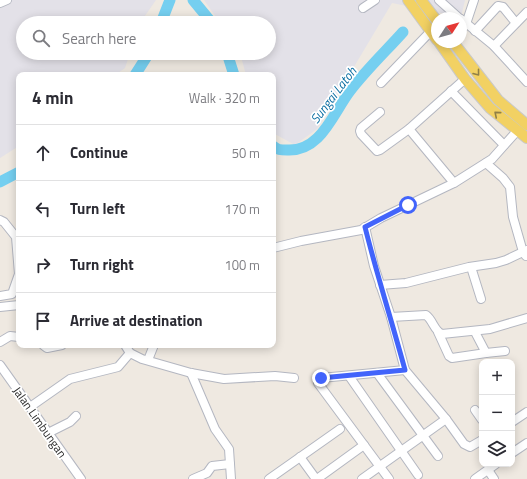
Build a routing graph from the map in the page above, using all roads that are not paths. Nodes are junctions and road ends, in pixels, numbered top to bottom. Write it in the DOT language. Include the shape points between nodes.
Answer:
graph roads {
  1 [pos="7,0"];
  2 [pos="375,0"];
  3 [pos="408,0"];
  4 [pos="421,0"];
  5 [pos="439,0"];
  6 [pos="474,0"];
  7 [pos="0,3"];
  8 [pos="363,8"];
  9 [pos="451,12"];
  10 [pos="527,12"];
  11 [pos="431,13"];
  12 [pos="467,13"];
  13 [pos="516,23"];
  14 [pos="467,26"];
  15 [pos="431,31"];
  16 [pos="475,31"];
  17 [pos="431,38"];
  18 [pos="494,46"];
  19 [pos="443,48"];
  20 [pos="458,48"];
  21 [pos="465,79"];
  22 [pos="527,82"];
  23 [pos="381,83"];
  24 [pos="451,91"];
  25 [pos="380,112"];
  26 [pos="527,125"];
  27 [pos="409,129"];
  28 [pos="517,131"];
  29 [pos="527,138"];
  30 [pos="504,145"];
  31 [pos="486,162"];
  32 [pos="454,183"];
  33 [pos="0,220"];
  34 [pos="365,227"];
  35 [pos="16,235"];
  36 [pos="276,247"];
  37 [pos="526,253"];
  38 [pos="471,266"];
  39 [pos="16,280"];
  40 [pos="380,285"];
  41 [pos="0,296"];
  42 [pos="481,299"];
  43 [pos="16,305"];
  44 [pos="0,307"];
  45 [pos="391,318"];
  46 [pos="527,318"];
  47 [pos="438,332"];
  48 [pos="475,332"];
  49 [pos="16,337"];
  50 [pos="0,342"];
  51 [pos="127,348"];
  52 [pos="153,348"];
  53 [pos="506,351"];
  54 [pos="130,353"];
  55 [pos="486,353"];
  56 [pos="148,360"];
  57 [pos="0,365"];
  58 [pos="405,370"];
  59 [pos="191,373"];
  60 [pos="377,373"];
  61 [pos="348,376"];
  62 [pos="294,378"];
  63 [pos="30,407"];
  64 [pos="475,410"];
  65 [pos="527,412"];
  66 [pos="76,416"];
  67 [pos="479,416"];
  68 [pos="446,419"];
  69 [pos="515,419"];
  70 [pos="340,429"];
  71 [pos="48,433"];
  72 [pos="423,436"];
  73 [pos="479,442"];
  74 [pos="527,443"];
  75 [pos="364,445"];
  76 [pos="401,451"];
  77 [pos="515,451"];
  78 [pos="438,456"];
  79 [pos="300,457"];
  80 [pos="230,464"];
  81 [pos="379,466"];
  82 [pos="492,467"];
  83 [pos="488,470"];
  84 [pos="418,475"];
  85 [pos="81,479"];
  86 [pos="193,479"];
  87 [pos="231,479"];
  88 [pos="269,479"];
  89 [pos="317,479"];
  90 [pos="363,479"];
  91 [pos="389,479"];
  92 [pos="474,479"];
  93 [pos="494,479"];
  1 -- 7 [label="street"];
  2 -- 8 [label="street"];
  3 -- 15 [label="main road"];
  4 -- 11 [label="main road"];
  5 -- 9 [label="street"];
  6 -- 12 [label="street"];
  10 -- 13 [label="street"];
  13 -- 16 [label="street" via="500,6 496,7"];
  13 -- 18 [label="street"];
  14 -- 16 [label="street"];
  16 -- 18 [label="street"];
  17 -- 23 [label="street"];
  18 -- 22 [label="street"];
  19 -- 21 [label="main road"];
  20 -- 26 [label="main road, one-way" via="498,100"];
  21 -- 24 [label="street"];
  28 -- 21 [label="main road, one-way" via="490,108"];
  24 -- 27 [label="street"];
  24 -- 30 [label="street"];
  25 -- 27 [label="street" via="360,131 375,150 380,150"];
  27 -- 32 [label="street"];
  28 -- 29 [label="main road"];
  28 -- 30 [label="street"];
  30 -- 31 [label="street"];
  31 -- 32 [label="street"];
  31 -- 37 [label="street" via="510,187 512,212 518,236"];
  32 -- 34 [label="street"];
  33 -- 35 [label="street"];
  34 -- 36 [label="street" via="361,230"];
  34 -- 40 [label="street"];
  37 -- 38 [label="street" via="496,263"];
  38 -- 40 [label="street" via="406,283"];
  38 -- 42 [label="street"];
  39 -- 41 [label="street" via="10,295"];
  40 -- 45 [label="street"];
  43 -- 44 [label="street"];
  45 -- 47 [label="street" via="426,315"];
  45 -- 58 [label="street"];
  46 -- 48 [label="street"];
  47 -- 48 [label="street"];
  47 -- 55 [label="street" via="452,358"];
  48 -- 55 [label="street"];
  49 -- 50 [label="street" via="10,336"];
  51 -- 54 [label="street"];
  52 -- 56 [label="street"];
  53 -- 55 [label="street"];
  54 -- 56 [label="street"];
  54 -- 63 [label="street" via="118,367 70,379"];
  56 -- 59 [label="street"];
  57 -- 63 [label="street, Jalan Limbungan"];
  58 -- 60 [label="street"];
  58 -- 68 [label="street"];
  59 -- 62 [label="street" via="224,379 275,376"];
  59 -- 80 [label="street" via="214,428 229,449"];
  60 -- 61 [label="street"];
  60 -- 72 [label="street"];
  61 -- 75 [label="street" via="321,378 318,383"];
  61 -- 76 [label="street"];
  63 -- 71 [label="street, Jalan Limbungan"];
  64 -- 67 [label="street"];
  65 -- 69 [label="street"];
  66 -- 71 [label="street" via="70,422"];
  68 -- 72 [label="street"];
  68 -- 73 [label="street" via="468,447"];
  70 -- 79 [label="street"];
  71 -- 85 [label="street, Jalan Limbungan"];
  72 -- 76 [label="street"];
  72 -- 78 [label="street"];
  74 -- 77 [label="street"];
  75 -- 81 [label="street"];
  75 -- 89 [label="street"];
  76 -- 81 [label="street"];
  76 -- 84 [label="street"];
  79 -- 88 [label="street"];
  79 -- 89 [label="street"];
  80 -- 86 [label="street" via="212,466 207,472"];
  80 -- 87 [label="street"];
  81 -- 90 [label="street"];
  81 -- 91 [label="street"];
  82 -- 83 [label="street"];
  83 -- 92 [label="street"];
  83 -- 93 [label="street"];
}
